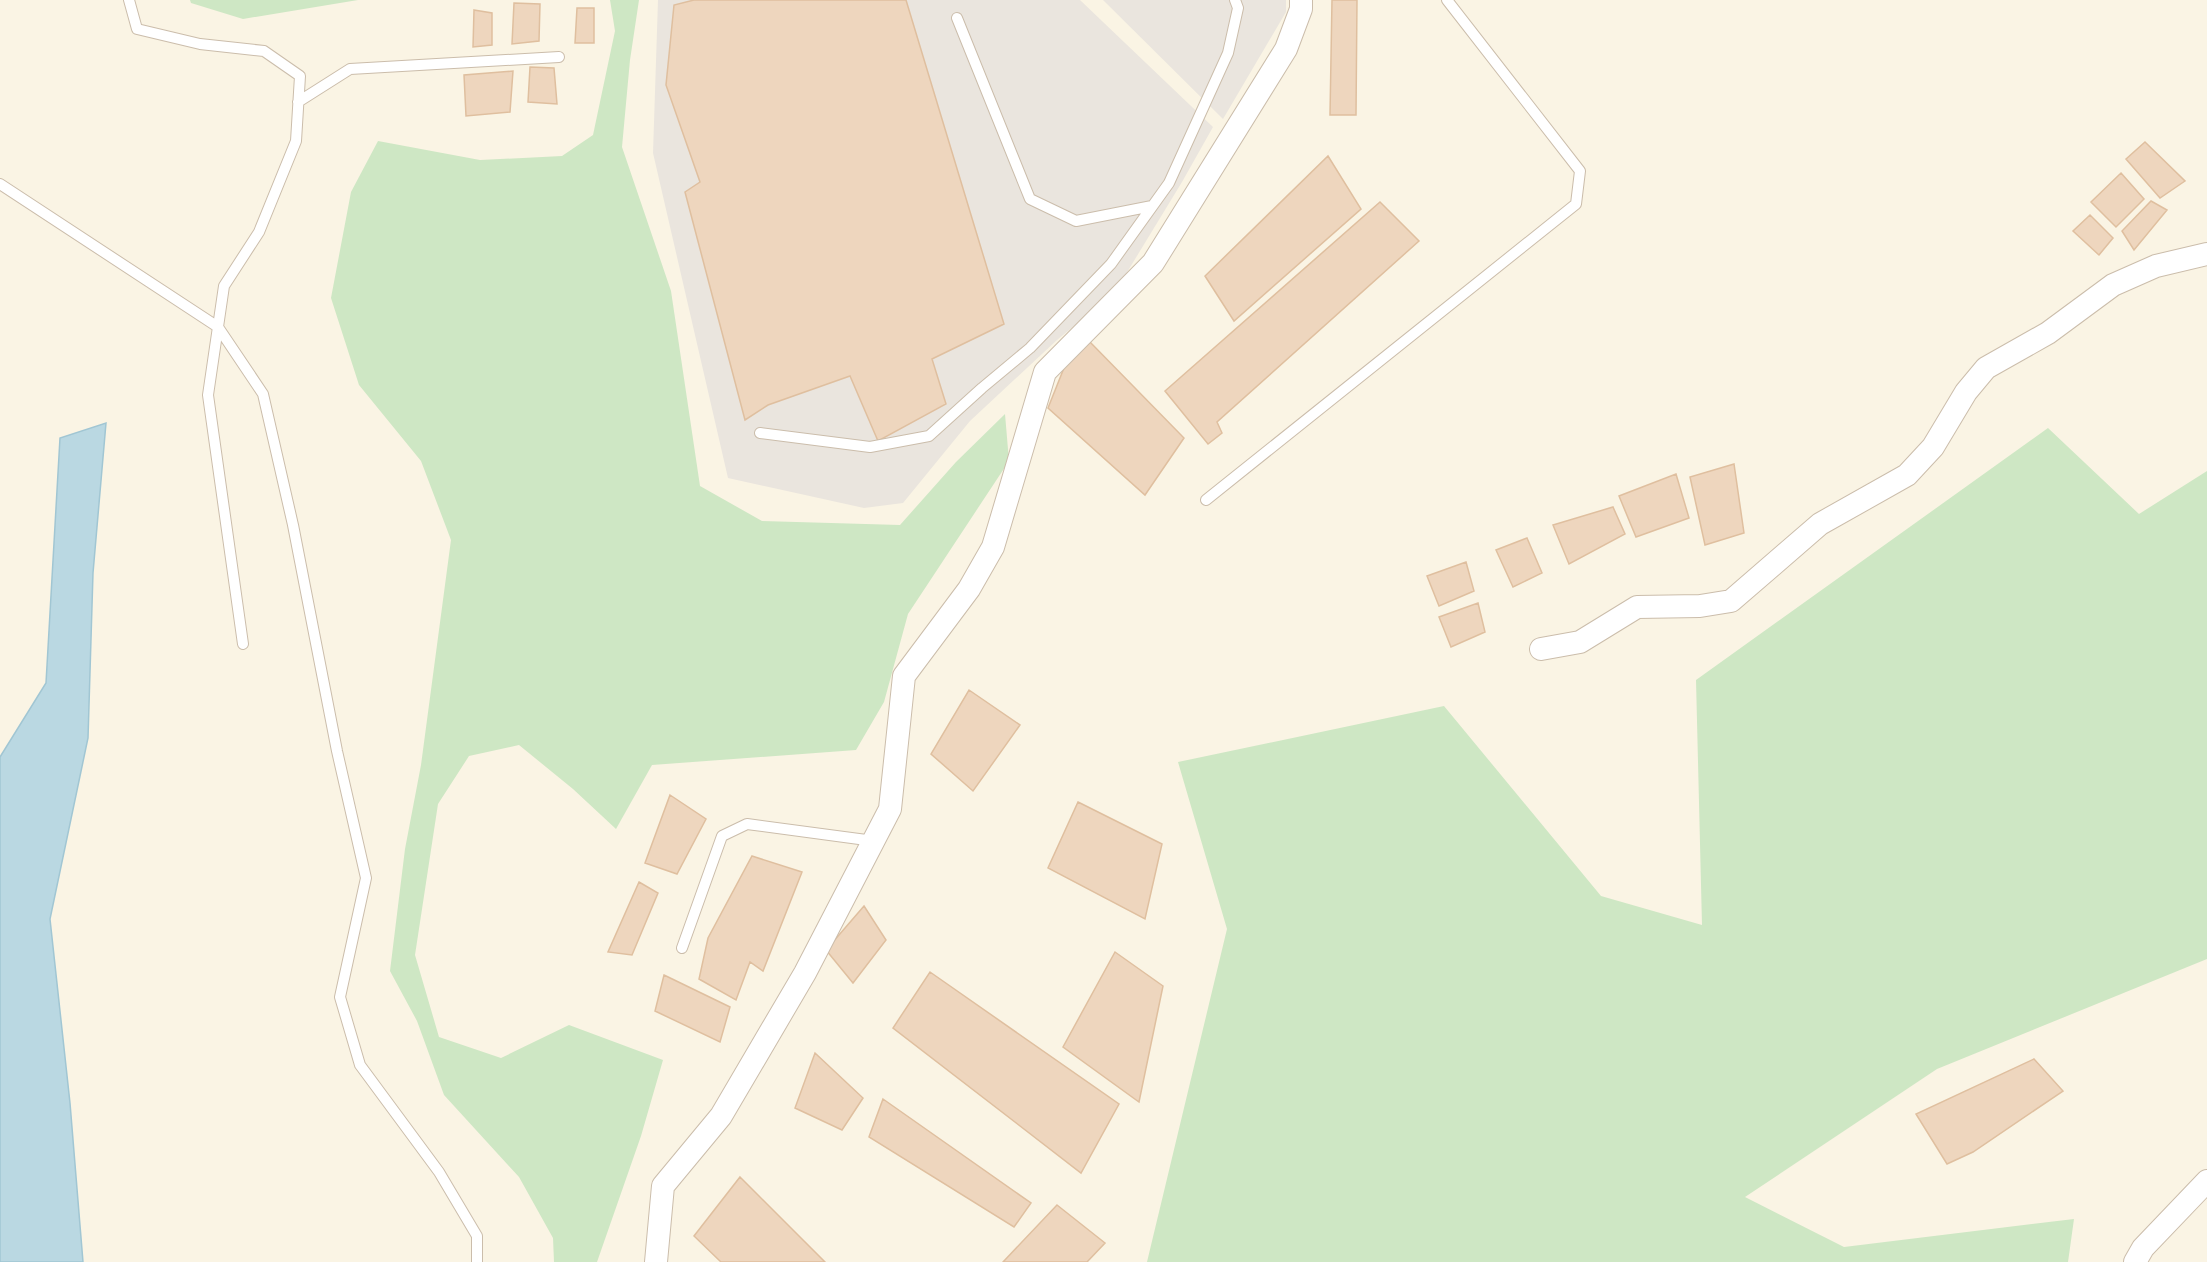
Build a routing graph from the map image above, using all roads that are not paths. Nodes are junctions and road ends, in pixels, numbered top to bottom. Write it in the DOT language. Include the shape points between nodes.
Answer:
graph roads {
  1 [pos="129,0"];
  2 [pos="1234,0"];
  3 [pos="1301,0"];
  4 [pos="1447,0"];
  5 [pos="957,18"];
  6 [pos="559,57"];
  7 [pos="298,102"];
  8 [pos="0,184"];
  9 [pos="1152,206"];
  10 [pos="2207,254"];
  11 [pos="218,327"];
  12 [pos="760,433"];
  13 [pos="1206,501"];
  14 [pos="243,645"];
  15 [pos="1541,649"];
  16 [pos="874,841"];
  17 [pos="682,948"];
  18 [pos="2207,1181"];
  19 [pos="477,1262"];
  20 [pos="656,1262"];
  21 [pos="2135,1262"];
  1 -- 7 [label="lane" via="138,28 200,44 264,51 300,76"];
  2 -- 9 [label="lane" via="1238,8 1228,53 1169,183"];
  3 -- 16 [label="street" via="1286,49 1153,263 1045,372 993,547 969,590 904,676 891,809"];
  4 -- 13 [label="lane" via="1580,171 1576,204"];
  5 -- 9 [label="lane" via="1030,199 1076,222"];
  6 -- 7 [label="lane" via="350,69"];
  7 -- 11 [label="lane" via="296,141 259,232 224,286"];
  8 -- 11 [label="lane"];
  9 -- 12 [label="lane" via="1111,264 1030,348 929,436 870,447"];
  10 -- 15 [label="street" via="2156,266 2113,285 2048,333 1986,368 1966,392 1933,447 1907,475 1820,524 1731,601 1700,606 1637,607 1580,642"];
  11 -- 14 [label="lane" via="208,395"];
  11 -- 19 [label="lane" via="263,394 366,878 340,997 360,1065 439,1172 477,1236"];
  16 -- 17 [label="lane" via="747,824 722,836"];
  16 -- 20 [label="street" via="806,973 721,1116 663,1186"];
  18 -- 21 [label="street" via="2143,1248"];
}
